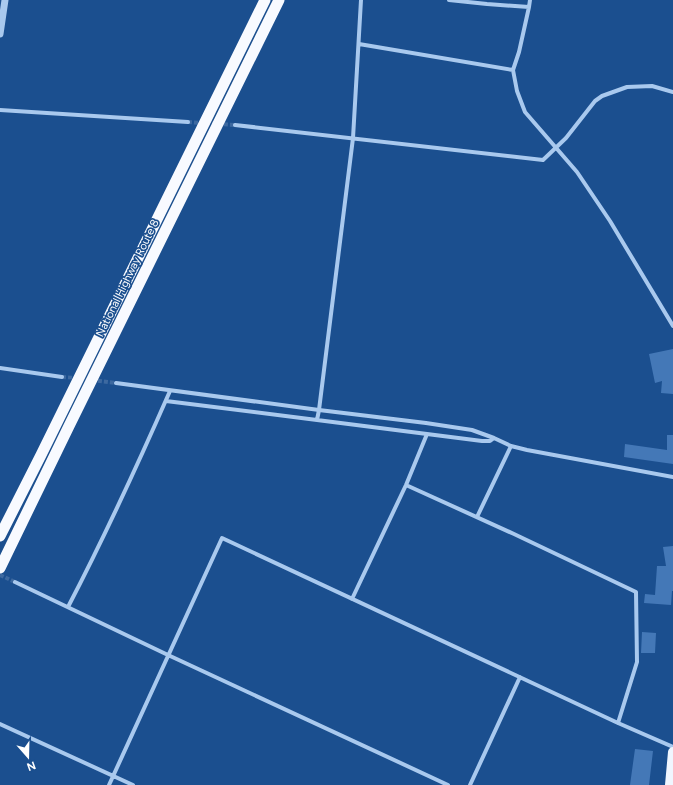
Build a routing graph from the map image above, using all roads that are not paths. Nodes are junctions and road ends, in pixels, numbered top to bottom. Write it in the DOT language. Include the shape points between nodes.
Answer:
graph roads {
  1 [pos="5,0"];
  2 [pos="265,0"];
  3 [pos="280,0"];
  4 [pos="361,0"];
  5 [pos="450,0"];
  6 [pos="530,0"];
  7 [pos="529,7"];
  8 [pos="0,34"];
  9 [pos="359,44"];
  10 [pos="514,70"];
  11 [pos="673,92"];
  12 [pos="0,110"];
  13 [pos="188,122"];
  14 [pos="235,125"];
  15 [pos="354,138"];
  16 [pos="557,148"];
  17 [pos="673,326"];
  18 [pos="0,368"];
  19 [pos="62,377"];
  20 [pos="116,383"];
  21 [pos="170,391"];
  22 [pos="166,401"];
  23 [pos="319,410"];
  24 [pos="317,420"];
  25 [pos="427,434"];
  26 [pos="494,438"];
  27 [pos="511,446"];
  28 [pos="673,477"];
  29 [pos="406,485"];
  30 [pos="477,517"];
  31 [pos="0,536"];
  32 [pos="0,568"];
  33 [pos="14,582"];
  34 [pos="352,599"];
  35 [pos="68,607"];
  36 [pos="168,655"];
  37 [pos="520,677"];
  38 [pos="618,723"];
  39 [pos="0,724"];
  40 [pos="673,747"];
  41 [pos="673,752"];
  42 [pos="113,776"];
  43 [pos="109,785"];
  44 [pos="133,785"];
  45 [pos="448,785"];
  46 [pos="470,785"];
  47 [pos="670,785"];
  1 -- 8 [label="street"];
  2 -- 31 [label="highway, National Highway Route 8"];
  3 -- 32 [label="highway, National Highway Route 8"];
  4 -- 9 [label="street"];
  5 -- 7 [label="street"];
  6 -- 7 [label="street"];
  7 -- 10 [label="street"];
  9 -- 10 [label="street"];
  9 -- 15 [label="street"];
  10 -- 16 [label="street" via="517,91 525,112"];
  11 -- 16 [label="street" via="652,86 627,87 602,96 595,101"];
  12 -- 13 [label="street"];
  14 -- 15 [label="street"];
  15 -- 16 [label="street" via="543,160"];
  15 -- 23 [label="street"];
  16 -- 17 [label="street" via="577,172 610,221"];
  18 -- 19 [label="street"];
  20 -- 21 [label="street"];
  21 -- 22 [label="street"];
  21 -- 23 [label="street"];
  22 -- 24 [label="street"];
  22 -- 35 [label="street"];
  23 -- 24 [label="street"];
  23 -- 26 [label="street" via="426,422 472,430"];
  24 -- 25 [label="street"];
  25 -- 26 [label="street" via="482,441"];
  25 -- 29 [label="street"];
  26 -- 27 [label="street"];
  27 -- 28 [label="street"];
  27 -- 30 [label="street"];
  29 -- 30 [label="street"];
  29 -- 34 [label="street"];
  30 -- 38 [label="street" via="636,592 637,662"];
  33 -- 35 [label="street"];
  34 -- 36 [label="street" via="222,538"];
  34 -- 37 [label="street"];
  35 -- 36 [label="street"];
  36 -- 42 [label="street"];
  36 -- 45 [label="street"];
  37 -- 38 [label="street"];
  37 -- 46 [label="street"];
  38 -- 40 [label="street"];
  39 -- 42 [label="street"];
  41 -- 47 [label="main road"];
  42 -- 43 [label="street"];
  42 -- 44 [label="street"];
}
